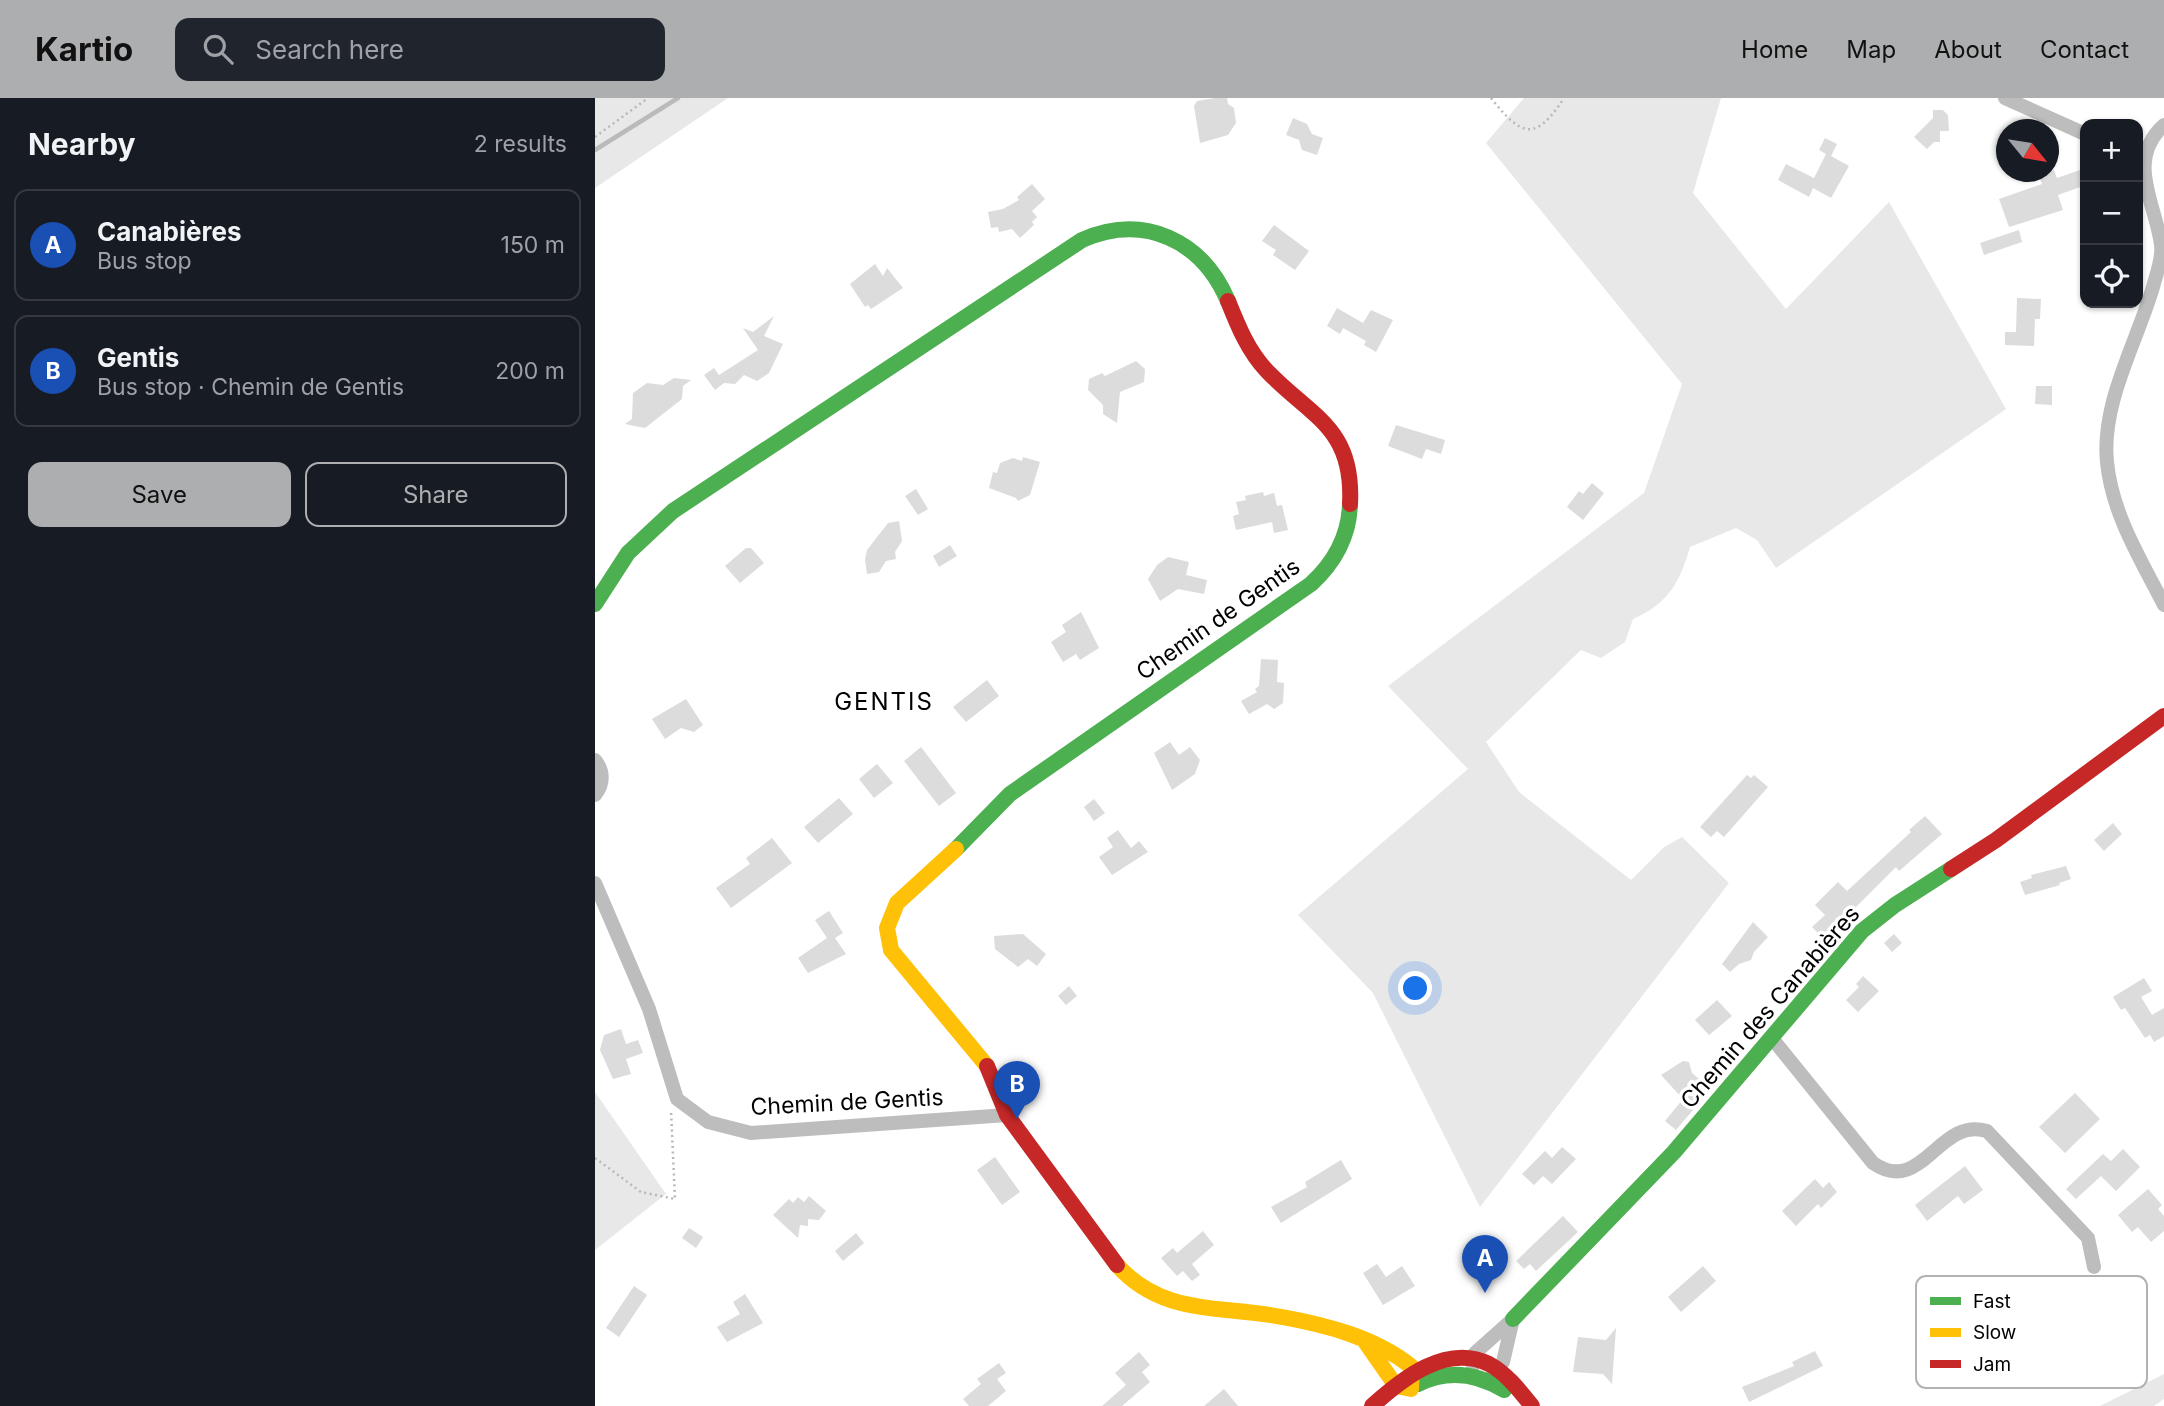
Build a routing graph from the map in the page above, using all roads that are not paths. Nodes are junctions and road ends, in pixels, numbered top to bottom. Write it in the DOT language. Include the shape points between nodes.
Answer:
graph roads {
  1 [pos="2005,98"];
  2 [pos="2164,125"];
  3 [pos="2080,132"];
  4 [pos="2143,155"];
  5 [pos="2143,172"];
  6 [pos="595,604"];
  7 [pos="2164,605"];
  8 [pos="2164,716"];
  9 [pos="595,760"];
  10 [pos="595,795"];
  11 [pos="595,883"];
  12 [pos="1771,1037"];
  13 [pos="1007,1115"];
  14 [pos="2094,1267"];
  15 [pos="1513,1319"];
  16 [pos="1366,1343"];
  17 [pos="1484,1371"];
  18 [pos="1407,1383"];
  19 [pos="1372,1406"];
  20 [pos="1384,1406"];
  21 [pos="1524,1406"];
  22 [pos="1532,1406"];
  1 -- 3 [label="street"];
  2 -- 4 [label="street"];
  5 -- 7 [label="street" via="2162,247 2109,418 2106,460 2120,516"];
  6 -- 13 [label="street, Chemin de Gentis" via="617,564 648,530 1062,251 1097,234 1137,231 1179,242 1216,274 1258,361 1327,423 1339,443 1349,468 1349,519 1331,562 1316,578 1010,794 897,903 887,928 891,950 984,1059"];
  8 -- 12 [label="street, Chemin des Canabières" via="1997,840 1862,931"];
  9 -- 10 [label="street" via="601,766 602,783"];
  11 -- 13 [label="street, Chemin de Gentis" via="649,1009 677,1099 708,1122 751,1133"];
  12 -- 14 [label="street" via="1884,1171 1897,1174 1912,1168 1961,1130 1975,1127 1987,1131 2088,1238"];
  12 -- 15 [label="street, Chemin des Canabières" via="1674,1152"];
  13 -- 16 [label="street, Chemin de Gentis" via="1115,1263 1148,1293 1196,1308 1310,1322"];
  15 -- 17 [label="street" via="1506,1352"];
  15 -- 17 [label="street, Chemin des Canabières" via="1482,1346"];
  16 -- 18 [label="street"];
  16 -- 18 [label="street, Chemin de Gentis" via="1393,1352 1412,1367"];
  17 -- 18 [label="street"];
  17 -- 21 [label="street"];
  17 -- 22 [label="street"];
  18 -- 19 [label="street"];
  18 -- 20 [label="street"];
}
